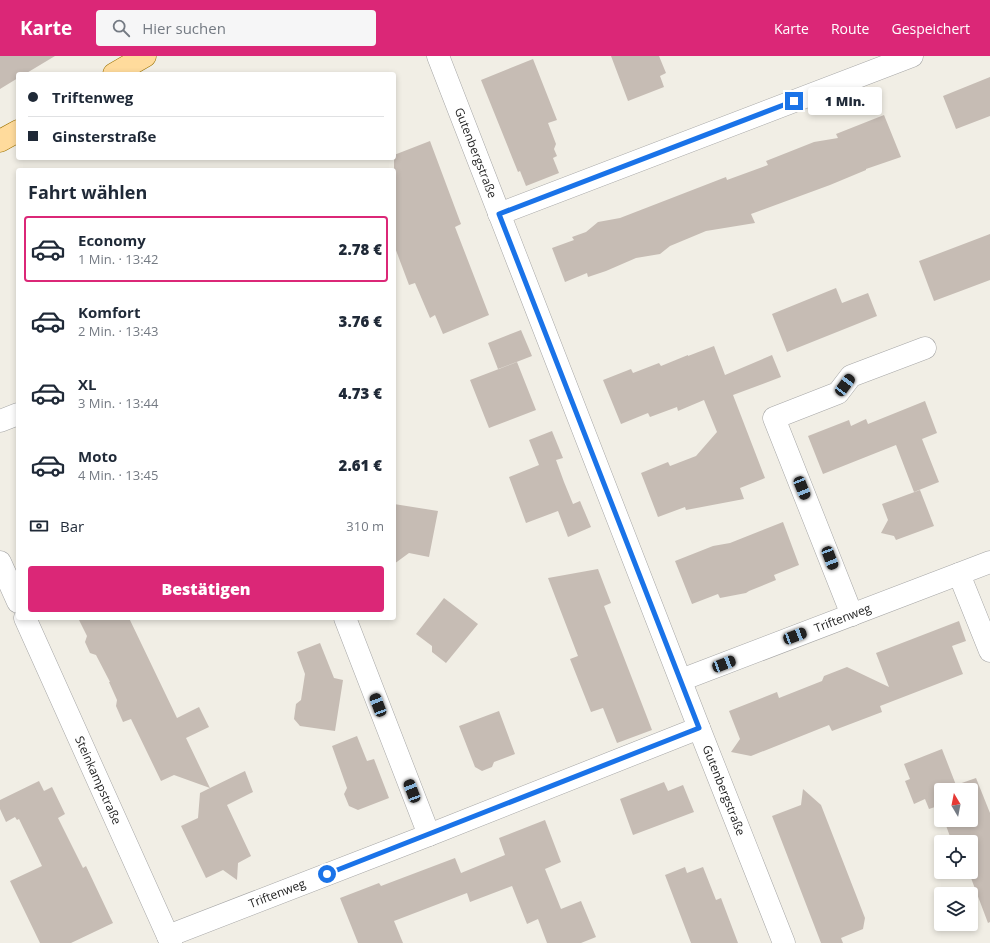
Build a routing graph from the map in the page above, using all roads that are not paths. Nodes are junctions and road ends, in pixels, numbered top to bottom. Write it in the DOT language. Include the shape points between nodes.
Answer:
graph roads {
  1 [pos="145,56"];
  2 [pos="438,56"];
  3 [pos="912,56"];
  4 [pos="117,72"];
  5 [pos="16,132"];
  6 [pos="0,142"];
  7 [pos="499,214"];
  8 [pos="925,348"];
  9 [pos="16,415"];
  10 [pos="0,421"];
  11 [pos="0,562"];
  12 [pos="990,562"];
  13 [pos="960,574"];
  14 [pos="16,598"];
  15 [pos="852,615"];
  16 [pos="26,620"];
  17 [pos="346,620"];
  18 [pos="990,651"];
  19 [pos="681,680"];
  20 [pos="699,728"];
  21 [pos="428,834"];
  22 [pos="169,939"];
  23 [pos="784,943"];
  1 -- 4 [label="main road"];
  2 -- 7 [label="street, Gutenbergstraße"];
  3 -- 7 [label="street"];
  5 -- 6 [label="main road"];
  7 -- 19 [label="street, Gutenbergstraße"];
  8 -- 15 [label="street" via="851,376 838,393 774,418"];
  9 -- 10 [label="street"];
  11 -- 14 [label="street"];
  12 -- 13 [label="street, Triftenweg"];
  13 -- 15 [label="street, Triftenweg"];
  13 -- 18 [label="street"];
  15 -- 19 [label="street, Triftenweg"];
  16 -- 22 [label="street, Steinkampstraße"];
  17 -- 21 [label="street"];
  19 -- 20 [label="street, Gutenbergstraße"];
  20 -- 21 [label="street, Triftenweg"];
  20 -- 23 [label="street, Gutenbergstraße"];
  21 -- 22 [label="street, Triftenweg"];
}
